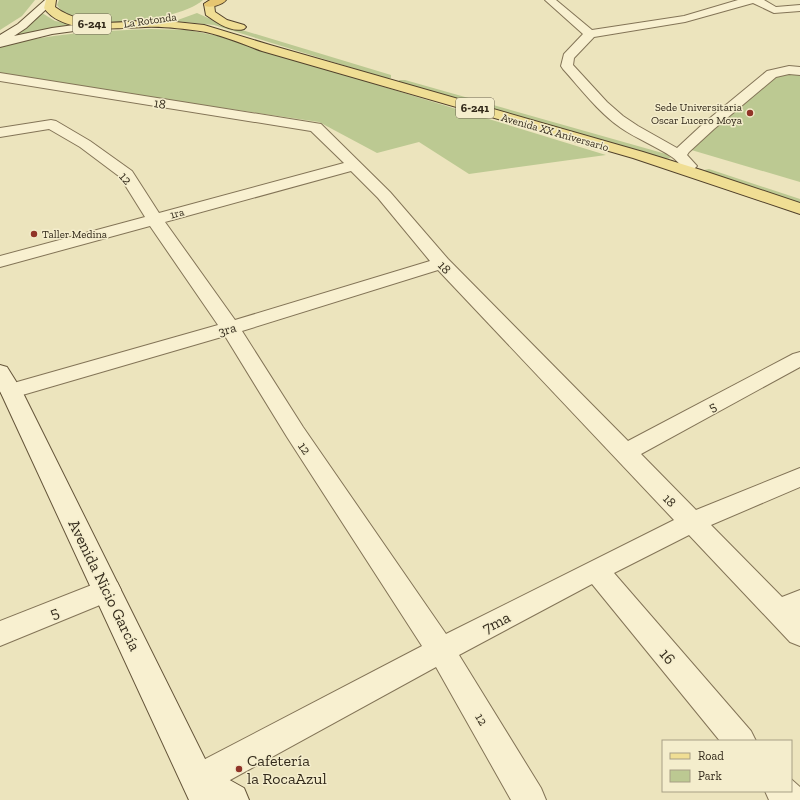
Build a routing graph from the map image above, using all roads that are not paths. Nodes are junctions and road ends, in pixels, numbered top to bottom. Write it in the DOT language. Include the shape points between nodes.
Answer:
graph roads {
  1 [pos="51,0"];
  2 [pos="550,0"];
  3 [pos="750,0"];
  4 [pos="756,0"];
  5 [pos="210,3"];
  6 [pos="800,8"];
  7 [pos="180,16"];
  8 [pos="146,23"];
  9 [pos="96,24"];
  10 [pos="590,34"];
  11 [pos="268,35"];
  12 [pos="0,40"];
  13 [pos="284,40"];
  14 [pos="0,43"];
  15 [pos="800,71"];
  16 [pos="0,77"];
  17 [pos="0,134"];
  18 [pos="679,155"];
  19 [pos="355,165"];
  20 [pos="696,173"];
  21 [pos="800,196"];
  22 [pos="800,209"];
  23 [pos="154,219"];
  24 [pos="0,262"];
  25 [pos="442,263"];
  26 [pos="230,328"];
  27 [pos="800,358"];
  28 [pos="5,381"];
  29 [pos="624,453"];
  30 [pos="800,478"];
  31 [pos="692,522"];
  32 [pos="596,570"];
  33 [pos="107,590"];
  34 [pos="789,606"];
  35 [pos="0,634"];
  36 [pos="800,634"];
  37 [pos="441,650"];
  38 [pos="739,740"];
  39 [pos="202,790"];
  40 [pos="783,792"];
  41 [pos="232,800"];
  42 [pos="529,800"];
  43 [pos="790,800"];
  1 -- 9 [label="main road, La Rotonda / 6-241" via="49,8 57,16"];
  1 -- 12 [label="street" via="22,26"];
  2 -- 10 [label="street"];
  3 -- 10 [label="street" via="685,20"];
  4 -- 6 [label="street" via="774,10"];
  5 -- 11 [label="main road" via="210,13 223,22"];
  7 -- 8 [label="main road, La Rotonda / 6-241"];
  8 -- 9 [label="main road, La Rotonda / 6-241"];
  8 -- 20 [label="main road, Avenida XX Aniversario / 6-241" via="204,28"];
  9 -- 14 [label="street"];
  10 -- 18 [label="street" via="568,58 567,66 591,94 625,124"];
  13 -- 18 [label="main road, Avenida XX Aniversario / 6-241"];
  15 -- 18 [label="street" via="789,70 772,74 709,126"];
  16 -- 19 [label="street, 18" via="316,127"];
  17 -- 23 [label="street, 12" via="51,124 85,144 126,174"];
  18 -- 20 [label="street"];
  18 -- 21 [label="main road, Avenida XX Aniversario / 6-241"];
  19 -- 23 [label="street, 1ra"];
  19 -- 25 [label="street, 18"];
  20 -- 22 [label="main road, Avenida XX Aniversario / 6-241"];
  23 -- 24 [label="street, 1ra"];
  23 -- 26 [label="street, 12"];
  25 -- 26 [label="street, 3ra"];
  25 -- 29 [label="street, 18"];
  26 -- 28 [label="street, 3ra"];
  26 -- 37 [label="street, 12" via="295,432"];
  27 -- 29 [label="street, 5"];
  28 -- 33 [label="street, Avenida Nicio García"];
  29 -- 31 [label="street, 18"];
  30 -- 31 [label="street, 7ma"];
  31 -- 32 [label="street, 7ma"];
  31 -- 34 [label="street, 18"];
  32 -- 37 [label="street, 7ma"];
  32 -- 38 [label="street, 16"];
  33 -- 35 [label="street, 5"];
  33 -- 39 [label="street, Avenida Nicio García"];
  34 -- 36 [label="street, 18"];
  37 -- 39 [label="street, 7ma"];
  37 -- 42 [label="street, 12"];
  39 -- 41 [label="street"];
  40 -- 43 [label="street"];
}
